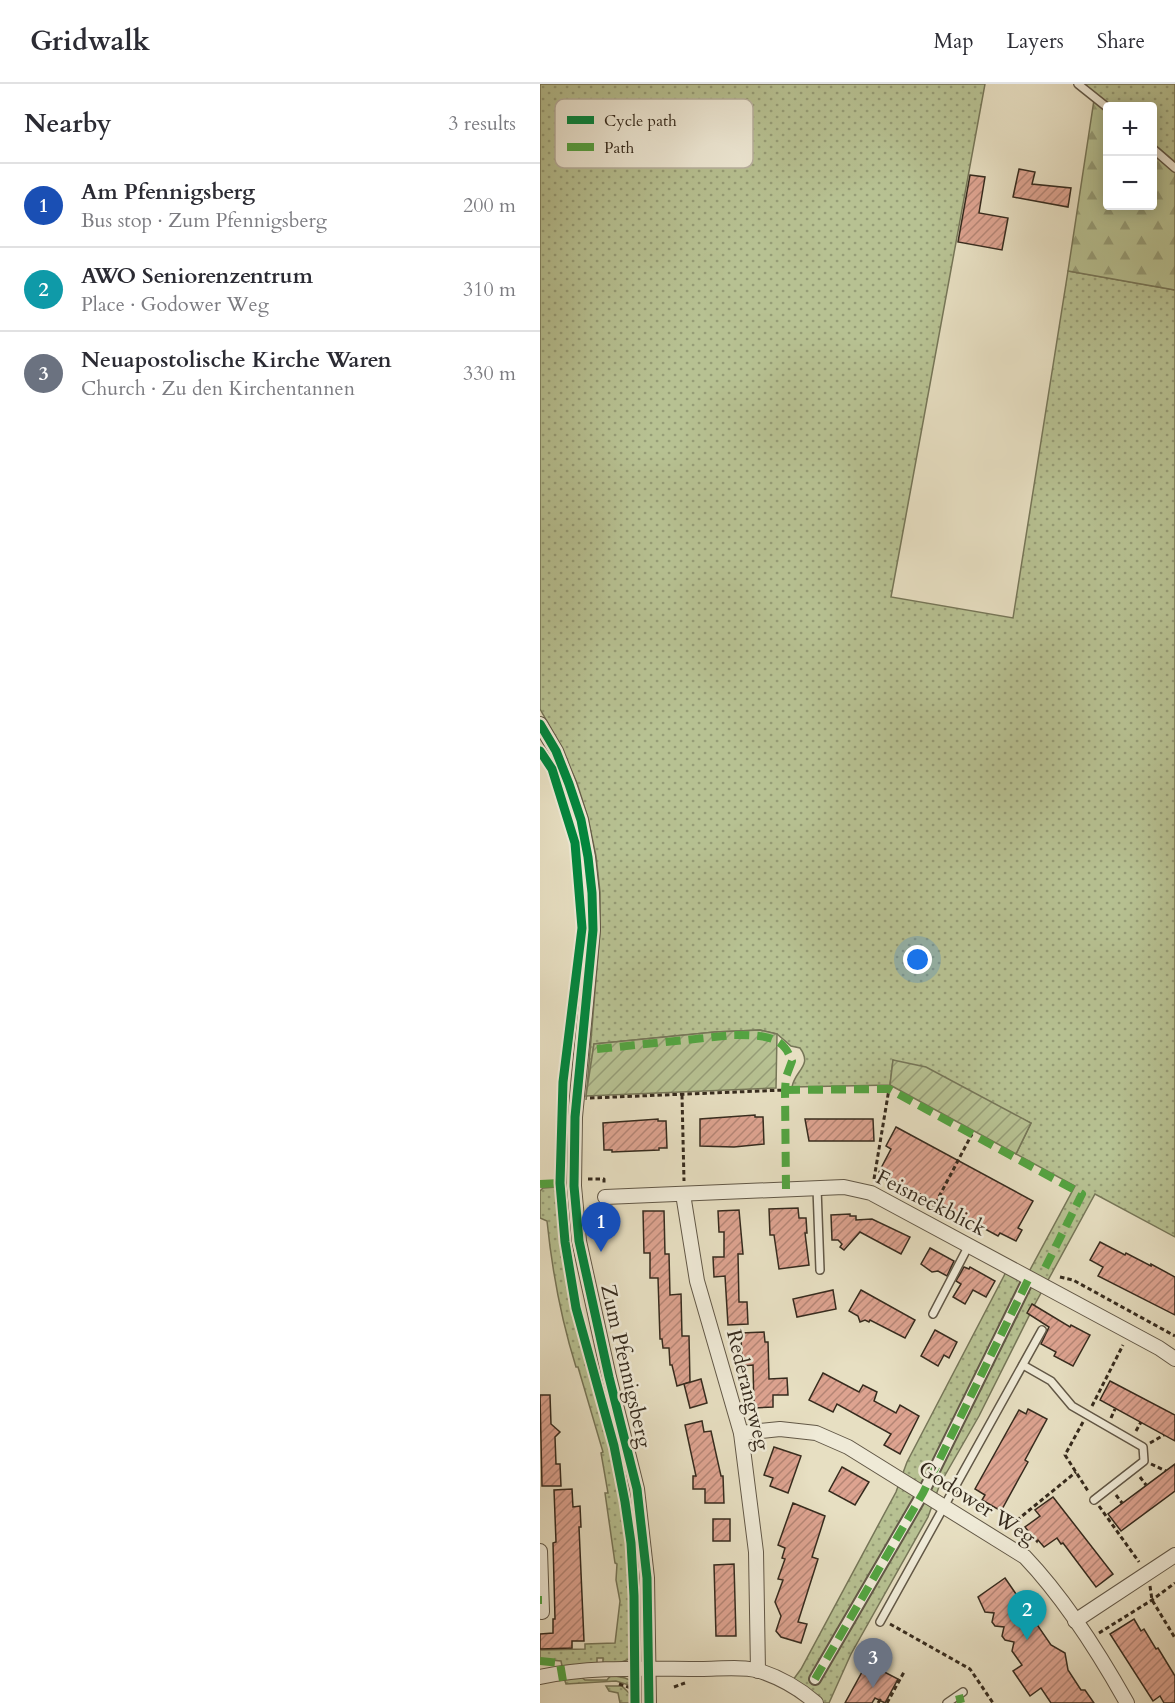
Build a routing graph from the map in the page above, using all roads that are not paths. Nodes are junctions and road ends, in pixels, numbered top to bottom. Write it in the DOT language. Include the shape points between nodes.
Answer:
graph roads {
  1 [pos="1078,84"];
  2 [pos="1103,105"];
  3 [pos="1157,152"];
  4 [pos="1175,168"];
  5 [pos="540,724"];
  6 [pos="817,1188"];
  7 [pos="684,1194"];
  8 [pos="605,1197"];
  9 [pos="969,1245"];
  10 [pos="820,1270"];
  11 [pos="1029,1278"];
  12 [pos="933,1314"];
  13 [pos="1042,1330"];
  14 [pos="1175,1359"];
  15 [pos="1023,1365"];
  16 [pos="741,1433"];
  17 [pos="923,1493"];
  18 [pos="1094,1500"];
  19 [pos="945,1506"];
  20 [pos="540,1551"];
  21 [pos="1175,1555"];
  22 [pos="542,1612"];
  23 [pos="881,1621"];
  24 [pos="1075,1621"];
  25 [pos="641,1670"];
  26 [pos="758,1671"];
  27 [pos="540,1677"];
  28 [pos="815,1679"];
  29 [pos="963,1692"];
  30 [pos="649,1703"];
  31 [pos="816,1703"];
  32 [pos="947,1703"];
  33 [pos="1127,1703"];
  1 -- 2 [label="lane"];
  3 -- 4 [label="lane"];
  5 -- 25 [label="street, Zum Pfennigsberg" via="556,751 581,820 592,893 589,982 575,1109 574,1186 579,1241 636,1489 647,1578"];
  6 -- 7 [label="street, Feisneckblick"];
  6 -- 9 [label="street, Feisneckblick" via="844,1187 871,1193"];
  6 -- 10 [label="lane"];
  7 -- 8 [label="street, Feisneckblick"];
  7 -- 16 [label="street, Rederangweg" via="697,1281"];
  9 -- 11 [label="street, Feisneckblick"];
  9 -- 12 [label="lane"];
  11 -- 14 [label="street, Feisneckblick"];
  11 -- 17 [label="street"];
  13 -- 15 [label="lane"];
  15 -- 18 [label="lane" via="1051,1381 1072,1406 1143,1447 1144,1461"];
  15 -- 19 [label="lane"];
  16 -- 17 [label="street, Godower Weg" via="780,1429 816,1433 848,1447"];
  16 -- 26 [label="street, Rederangweg" via="756,1552"];
  17 -- 19 [label="street, Godower Weg"];
  17 -- 28 [label="street"];
  19 -- 23 [label="lane"];
  19 -- 24 [label="street, Godower Weg" via="1025,1557"];
  20 -- 22 [label="street"];
  21 -- 24 [label="street"];
  24 -- 33 [label="street, Godower Weg"];
  25 -- 26 [label="street"];
  25 -- 27 [label="street" via="574,1671"];
  25 -- 30 [label="street, Zum Pfennigsberg"];
  26 -- 31 [label="street" via="790,1684"];
  29 -- 32 [label="lane"];
}
